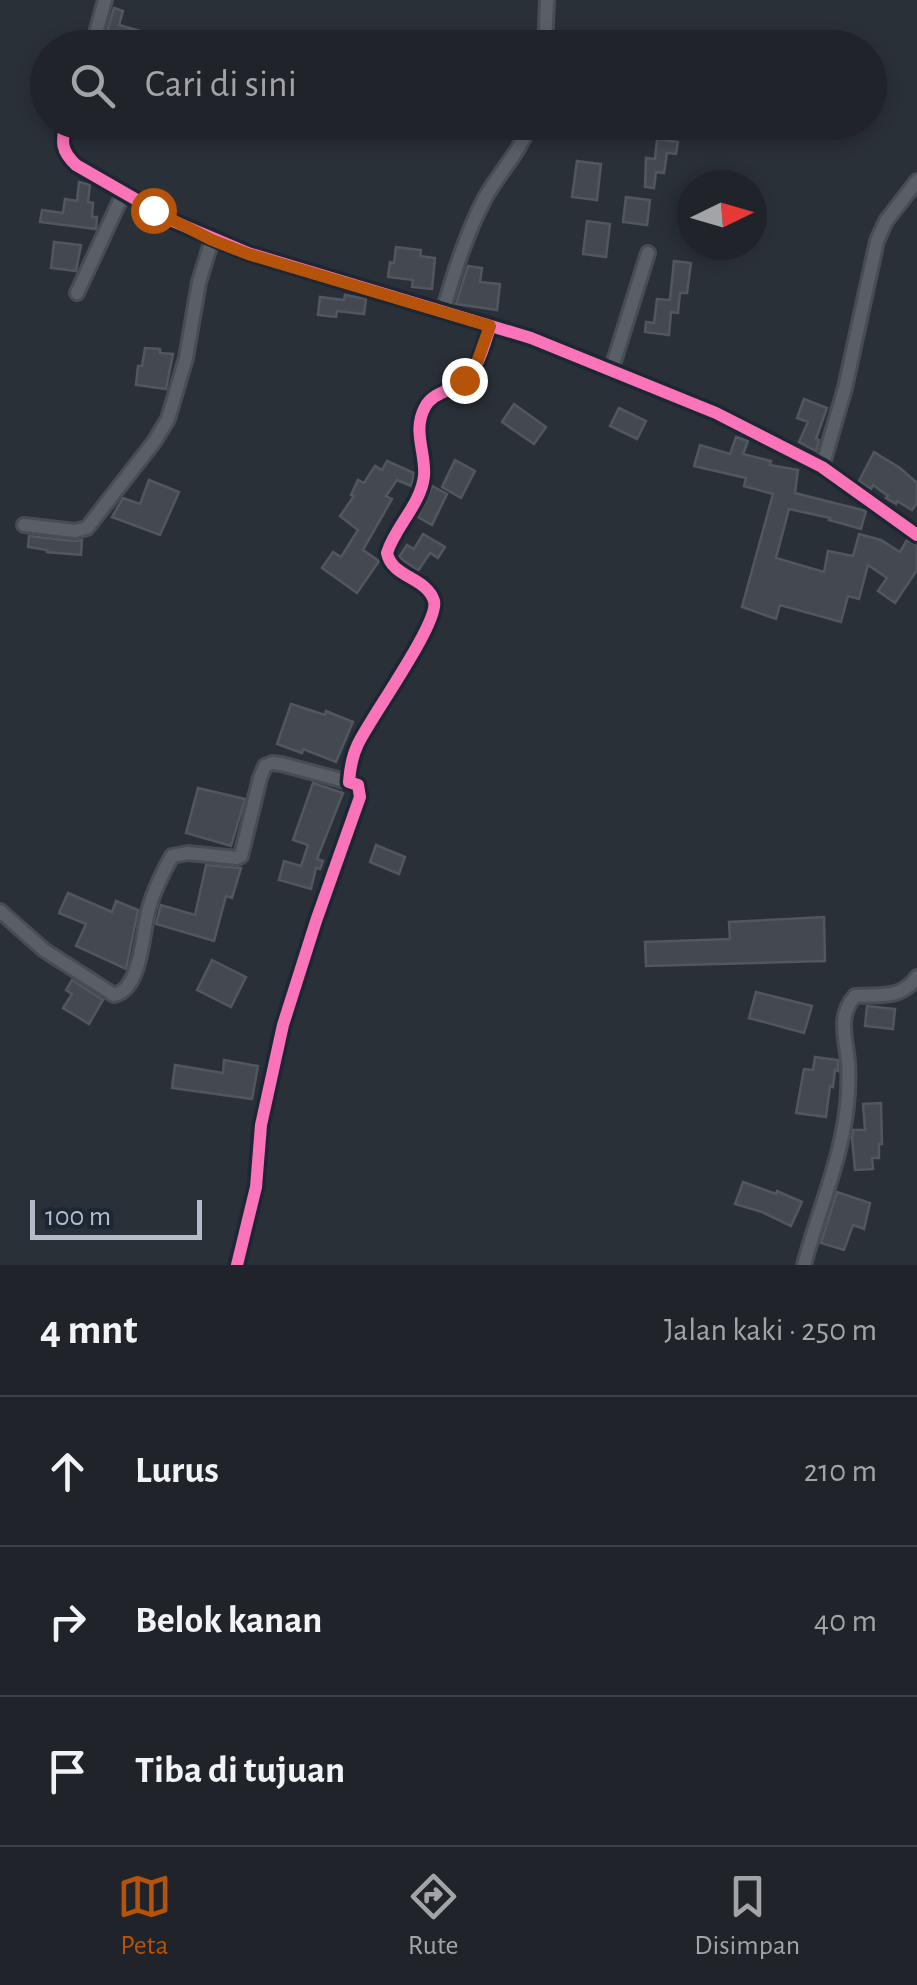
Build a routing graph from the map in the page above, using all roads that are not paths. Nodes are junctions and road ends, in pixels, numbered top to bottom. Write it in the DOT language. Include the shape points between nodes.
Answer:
graph roads {
  1 [pos="106,0"];
  2 [pos="548,0"];
  3 [pos="97,30"];
  4 [pos="546,30"];
  5 [pos="64,140"];
  6 [pos="522,140"];
  7 [pos="917,181"];
  8 [pos="123,194"];
  9 [pos="212,240"];
  10 [pos="648,253"];
  11 [pos="77,294"];
  12 [pos="442,312"];
  13 [pos="490,326"];
  14 [pos="611,371"];
  15 [pos="822,466"];
  16 [pos="24,525"];
  17 [pos="917,535"];
  18 [pos="349,782"];
  19 [pos="0,911"];
  20 [pos="917,977"];
  21 [pos="238,1265"];
  22 [pos="804,1265"];
  1 -- 3 [label="street"];
  2 -- 4 [label="street"];
  5 -- 8 [label="street" via="66,156"];
  6 -- 12 [label="street" via="483,202"];
  7 -- 15 [label="street" via="877,240"];
  8 -- 9 [label="street"];
  8 -- 11 [label="street"];
  9 -- 12 [label="street"];
  9 -- 16 [label="street" via="164,428 87,528"];
  10 -- 14 [label="street"];
  12 -- 13 [label="street"];
  13 -- 14 [label="street"];
  13 -- 18 [label="street" via="471,373 431,398 422,415 422,482 387,553 393,566 432,595 434,615 358,744"];
  14 -- 15 [label="street"];
  15 -- 17 [label="street"];
  18 -- 19 [label="street" via="265,766 242,856 172,856 150,905 135,976 118,995 44,950"];
  18 -- 21 [label="street" via="360,797 283,1025"];
  20 -- 22 [label="street" via="904,992 855,996 846,1009 848,1100"];
}
